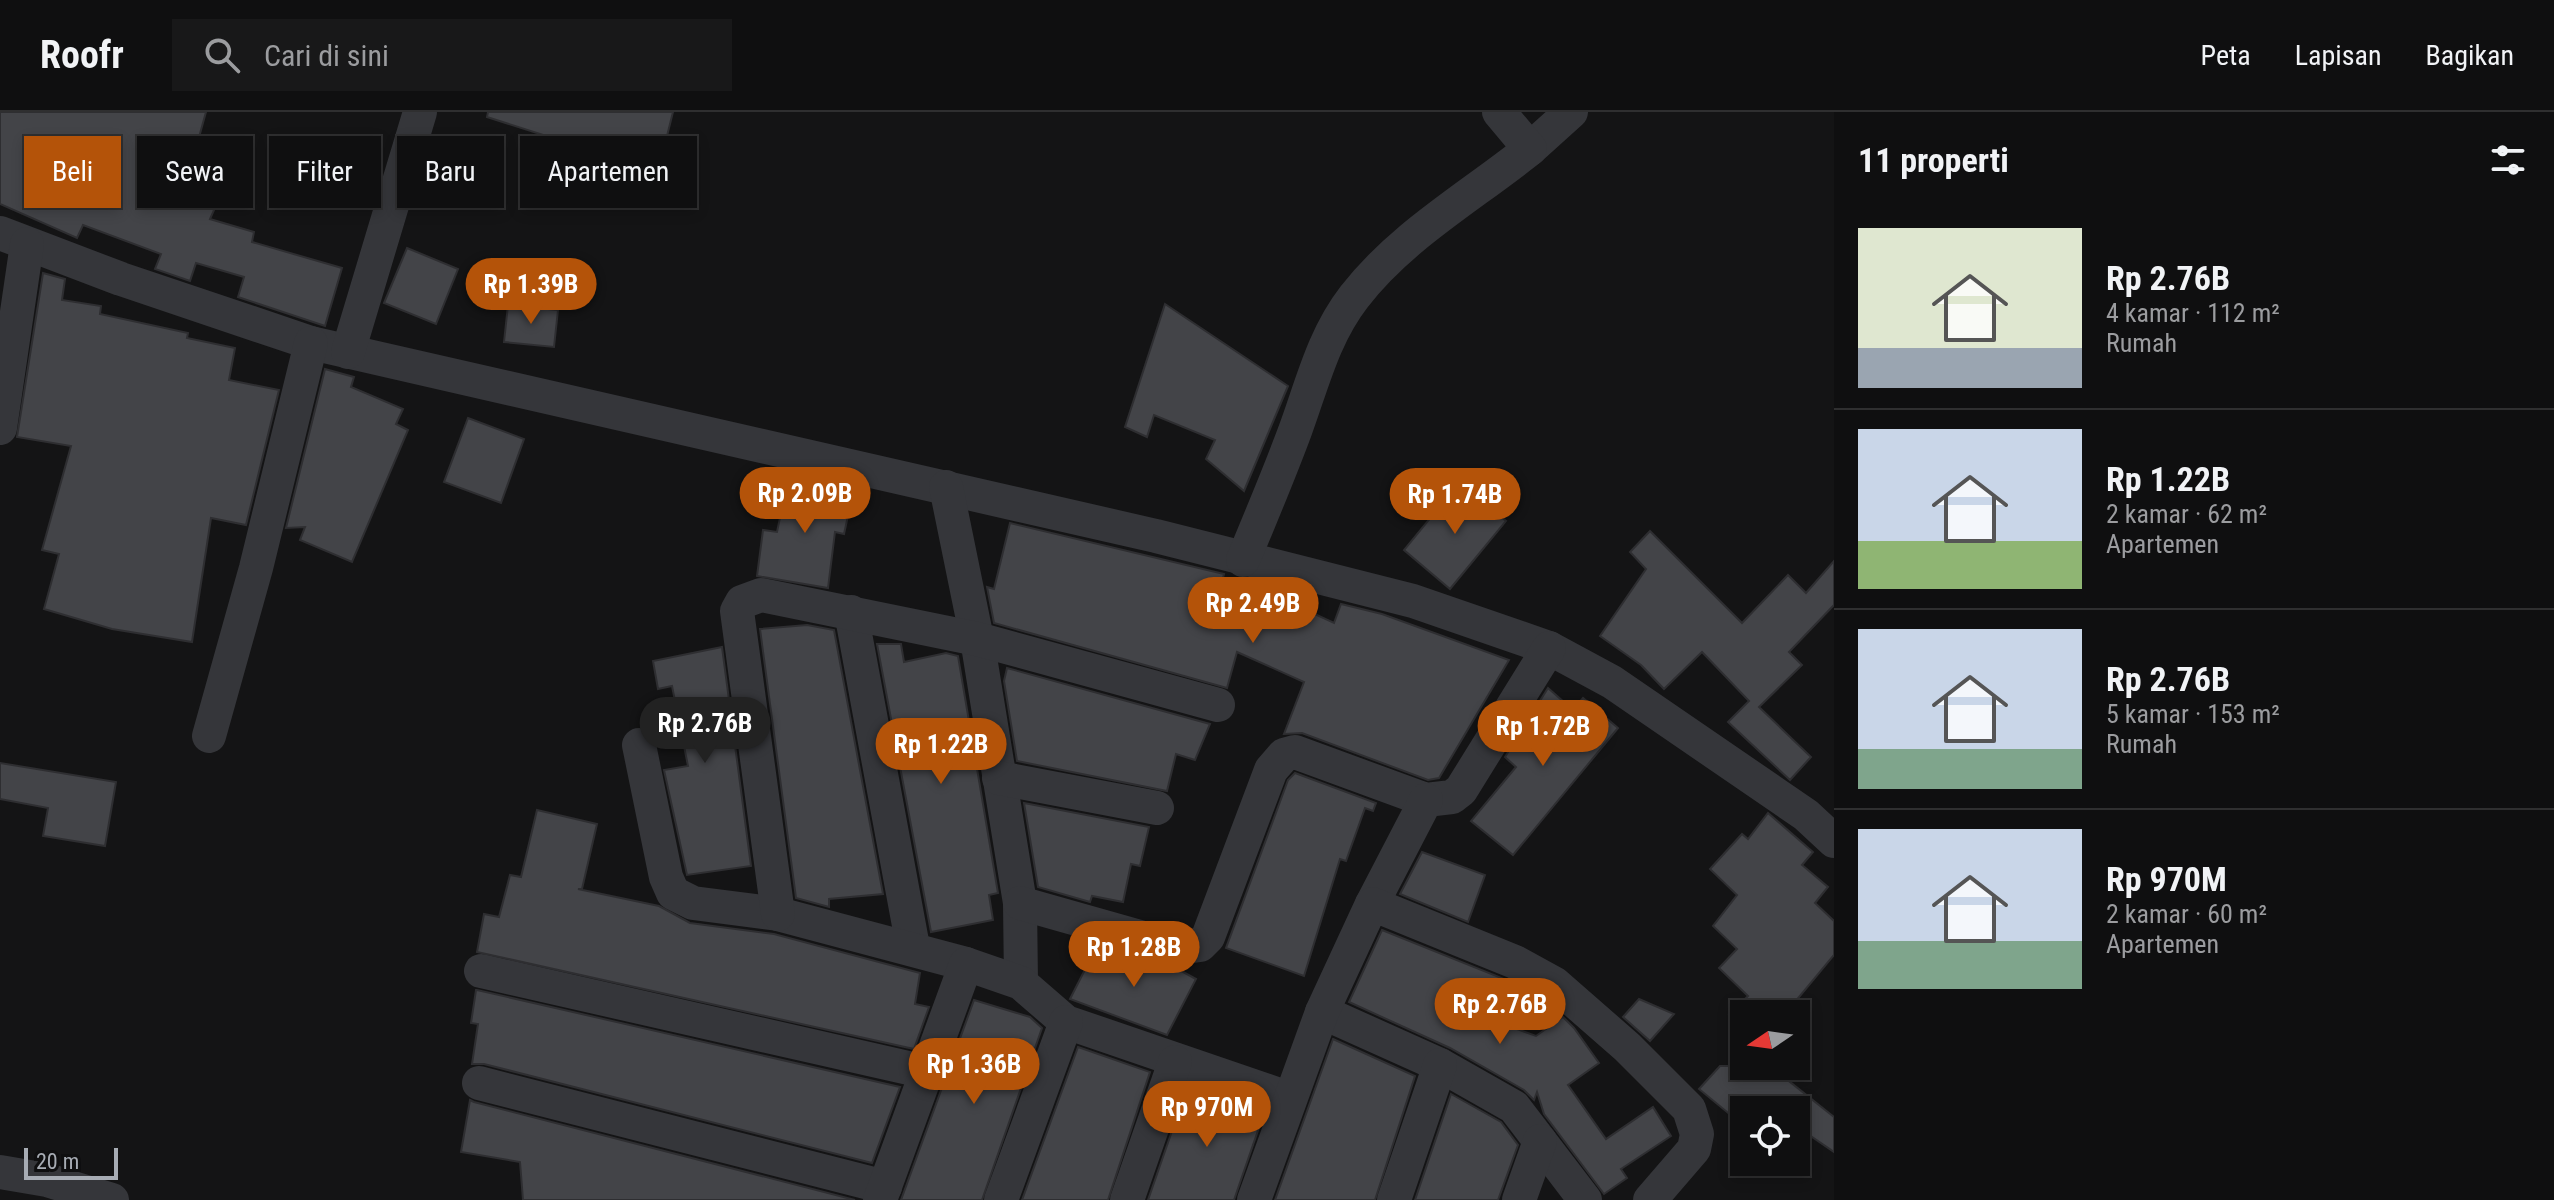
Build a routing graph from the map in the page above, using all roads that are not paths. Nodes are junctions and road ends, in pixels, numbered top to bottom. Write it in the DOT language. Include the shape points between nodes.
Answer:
graph roads {
  1 [pos="420,112"];
  2 [pos="1499,112"];
  3 [pos="1571,112"];
  4 [pos="1530,149"];
  5 [pos="13,239"];
  6 [pos="311,343"];
  7 [pos="348,352"];
  8 [pos="0,428"];
  9 [pos="946,487"];
  10 [pos="1243,560"];
  11 [pos="851,612"];
  12 [pos="977,639"];
  13 [pos="1549,648"];
  14 [pos="1218,705"];
  15 [pos="209,736"];
  16 [pos="639,745"];
  17 [pos="999,778"];
  18 [pos="1426,800"];
  19 [pos="1157,808"];
  20 [pos="1834,841"];
  21 [pos="1020,903"];
  22 [pos="1372,904"];
  23 [pos="778,914"];
  24 [pos="913,947"];
  25 [pos="966,964"];
  26 [pos="481,971"];
  27 [pos="1021,983"];
  28 [pos="1322,1012"];
  29 [pos="1066,1022"];
  30 [pos="1175,1062"];
  31 [pos="1440,1065"];
  32 [pos="926,1072"];
  33 [pos="479,1083"];
  34 [pos="1288,1098"];
  35 [pos="1540,1141"];
  36 [pos="0,1172"];
  37 [pos="882,1193"];
  38 [pos="112,1200"];
  39 [pos="1001,1200"];
  40 [pos="1127,1200"];
  41 [pos="1254,1200"];
  42 [pos="1394,1200"];
  43 [pos="1519,1200"];
  44 [pos="1585,1200"];
  45 [pos="1650,1200"];
  1 -- 7 [label="street"];
  2 -- 4 [label="street"];
  3 -- 4 [label="street"];
  4 -- 10 [label="street" via="1418,232 1352,299 1315,371"];
  5 -- 6 [label="street"];
  5 -- 8 [label="street"];
  6 -- 7 [label="street"];
  6 -- 15 [label="street"];
  7 -- 9 [label="street"];
  9 -- 10 [label="street"];
  9 -- 12 [label="street"];
  10 -- 13 [label="street" via="1413,601"];
  11 -- 12 [label="street"];
  11 -- 23 [label="street" via="761,595 742,602 737,611"];
  11 -- 24 [label="street"];
  12 -- 14 [label="street"];
  12 -- 17 [label="street"];
  13 -- 18 [label="street" via="1461,790 1452,797"];
  13 -- 20 [label="street" via="1612,682 1806,815"];
  16 -- 23 [label="street" via="673,893 693,903"];
  17 -- 19 [label="street"];
  17 -- 21 [label="street"];
  18 -- 21 [label="street" via="1295,752 1284,755 1271,770 1208,937 1193,947 1179,948"];
  18 -- 22 [label="street"];
  21 -- 27 [label="street"];
  22 -- 28 [label="street"];
  22 -- 45 [label="street" via="1515,962 1555,984 1689,1109 1697,1134 1694,1149"];
  23 -- 24 [label="street"];
  24 -- 25 [label="street"];
  25 -- 27 [label="street"];
  25 -- 32 [label="street"];
  26 -- 32 [label="street"];
  27 -- 29 [label="street"];
  28 -- 31 [label="street"];
  28 -- 34 [label="street"];
  29 -- 30 [label="street"];
  29 -- 39 [label="street"];
  30 -- 34 [label="street"];
  30 -- 40 [label="street"];
  31 -- 35 [label="street" via="1514,1107"];
  31 -- 42 [label="street"];
  32 -- 37 [label="street"];
  33 -- 37 [label="street"];
  34 -- 41 [label="street"];
  35 -- 43 [label="street"];
  35 -- 44 [label="street"];
  36 -- 38 [label="street"];
}
